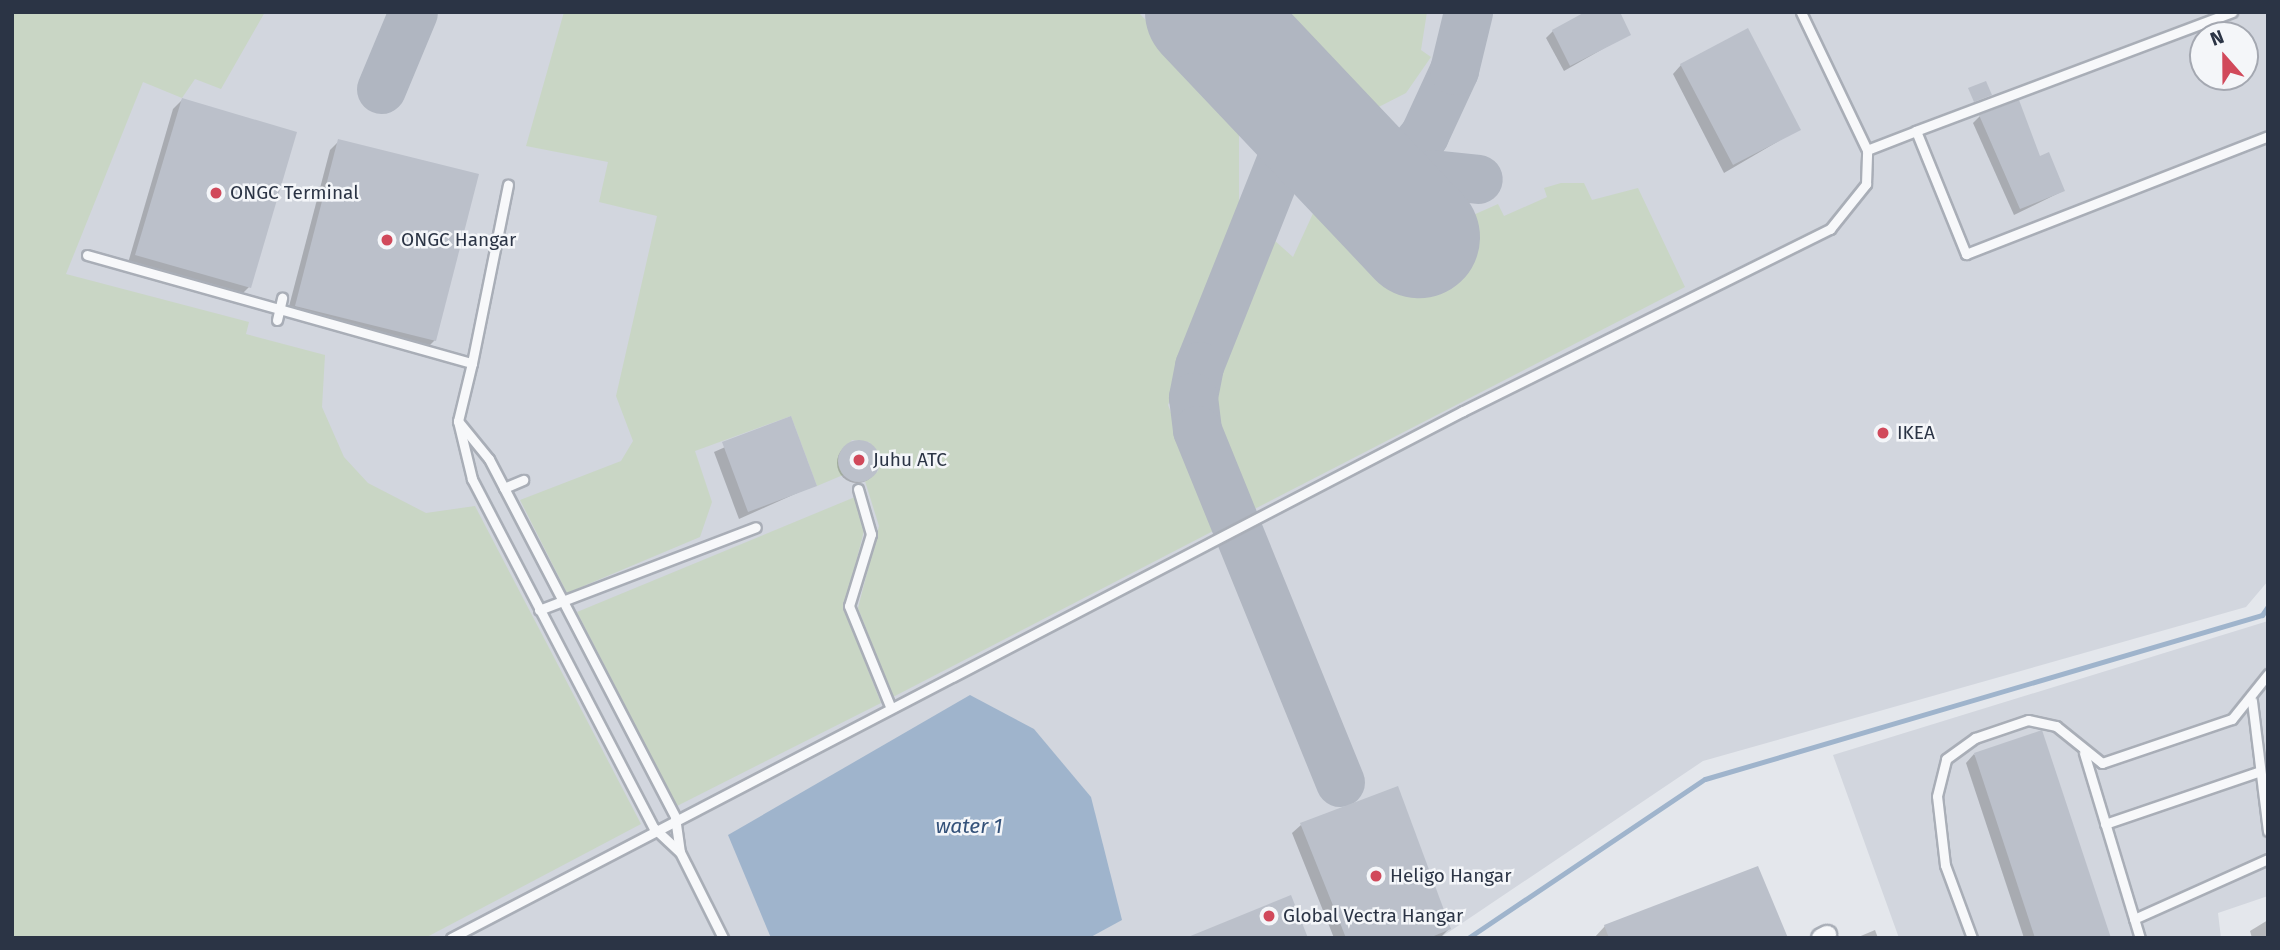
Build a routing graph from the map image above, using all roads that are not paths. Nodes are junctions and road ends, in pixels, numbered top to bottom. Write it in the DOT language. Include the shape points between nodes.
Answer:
graph roads {
  1 [pos="1801,12"];
  2 [pos="2232,12"];
  3 [pos="1916,131"];
  4 [pos="2268,136"];
  5 [pos="1867,150"];
  6 [pos="508,185"];
  7 [pos="87,255"];
  8 [pos="282,298"];
  9 [pos="278,315"];
  10 [pos="472,363"];
  11 [pos="458,421"];
  12 [pos="523,480"];
  13 [pos="504,488"];
  14 [pos="858,489"];
  15 [pos="756,527"];
  16 [pos="561,601"];
  17 [pos="539,610"];
  18 [pos="2268,674"];
  19 [pos="2252,701"];
  20 [pos="890,706"];
  21 [pos="2084,753"];
  22 [pos="2258,772"];
  23 [pos="675,817"];
  24 [pos="2105,824"];
  25 [pos="654,828"];
  26 [pos="2268,831"];
  27 [pos="680,852"];
  28 [pos="2268,859"];
  29 [pos="2134,919"];
  30 [pos="451,938"];
  31 [pos="723,938"];
  32 [pos="1972,938"];
  33 [pos="2140,938"];
  1 -- 5 [label="lane"];
  2 -- 3 [label="lane"];
  3 -- 4 [label="lane" via="1966,254"];
  3 -- 5 [label="lane"];
  5 -- 20 [label="lane" via="1866,184 1830,229"];
  6 -- 10 [label="lane"];
  7 -- 9 [label="lane"];
  8 -- 9 [label="lane"];
  9 -- 10 [label="lane"];
  10 -- 11 [label="lane"];
  11 -- 13 [label="lane" via="478,441"];
  11 -- 17 [label="lane" via="472,478"];
  12 -- 13 [label="lane"];
  13 -- 16 [label="lane"];
  14 -- 20 [label="lane" via="871,534 849,606"];
  15 -- 16 [label="lane"];
  16 -- 17 [label="lane"];
  16 -- 23 [label="lane"];
  17 -- 25 [label="lane"];
  18 -- 19 [label="lane"];
  19 -- 21 [label="lane" via="2232,719 2102,763"];
  19 -- 22 [label="lane"];
  20 -- 23 [label="lane"];
  21 -- 24 [label="lane"];
  21 -- 32 [label="lane" via="2056,726 2028,720 1975,738 1946,759 1937,796 1943,851"];
  22 -- 24 [label="lane"];
  22 -- 26 [label="lane"];
  23 -- 25 [label="lane"];
  23 -- 27 [label="lane"];
  24 -- 29 [label="lane"];
  25 -- 27 [label="lane"];
  25 -- 30 [label="lane"];
  27 -- 31 [label="lane"];
  28 -- 29 [label="lane"];
  29 -- 33 [label="lane"];
}
